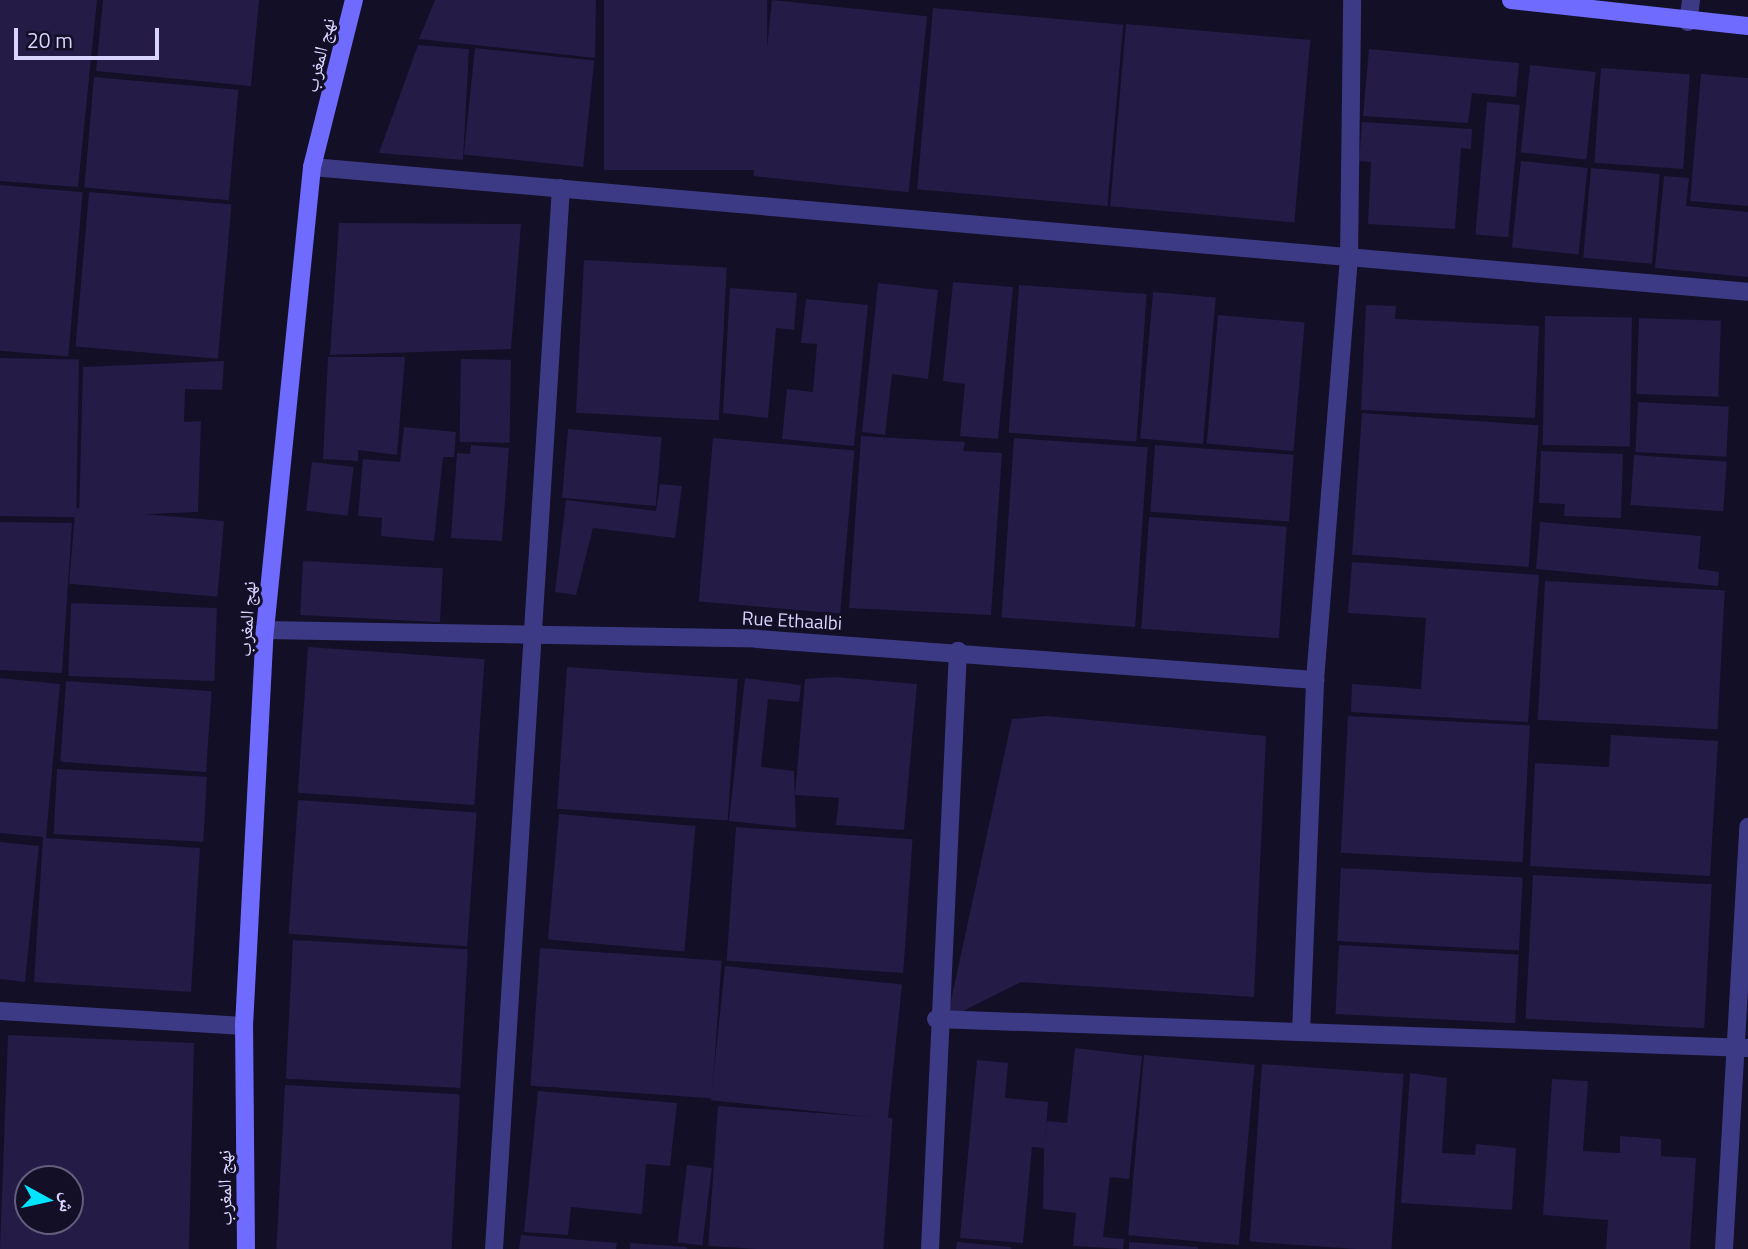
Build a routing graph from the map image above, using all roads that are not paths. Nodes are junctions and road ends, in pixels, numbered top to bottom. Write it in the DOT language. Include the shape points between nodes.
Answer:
graph roads {
  1 [pos="354,0"];
  2 [pos="1352,0"];
  3 [pos="1511,0"];
  4 [pos="1691,0"];
  5 [pos="1688,22"];
  6 [pos="1748,26"];
  7 [pos="312,167"];
  8 [pos="561,188"];
  9 [pos="1349,259"];
  10 [pos="1748,292"];
  11 [pos="265,630"];
  12 [pos="530,631"];
  13 [pos="958,651"];
  14 [pos="1315,680"];
  15 [pos="1748,827"];
  16 [pos="0,1011"];
  17 [pos="936,1019"];
  18 [pos="244,1026"];
  19 [pos="1301,1032"];
  20 [pos="1744,1048"];
  21 [pos="246,1249"];
  22 [pos="494,1249"];
  23 [pos="930,1249"];
  24 [pos="1724,1249"];
  1 -- 7 [label="street, نهج المغرب"];
  2 -- 9 [label="street"];
  3 -- 5 [label="street"];
  4 -- 5 [label="street"];
  5 -- 6 [label="street"];
  7 -- 8 [label="street"];
  7 -- 11 [label="street, نهج المغرب"];
  8 -- 9 [label="street"];
  8 -- 12 [label="street"];
  9 -- 10 [label="street"];
  9 -- 14 [label="street"];
  11 -- 12 [label="street, Rue Ethaalbi"];
  11 -- 18 [label="street, نهج المغرب"];
  12 -- 13 [label="street, Rue Ethaalbi"];
  12 -- 22 [label="street"];
  13 -- 14 [label="street, Rue Ethaalbi"];
  13 -- 17 [label="street"];
  14 -- 19 [label="street"];
  15 -- 20 [label="street"];
  16 -- 18 [label="street"];
  17 -- 19 [label="street"];
  17 -- 23 [label="street"];
  18 -- 21 [label="street, نهج المغرب"];
  19 -- 20 [label="street"];
  20 -- 24 [label="street"];
}
